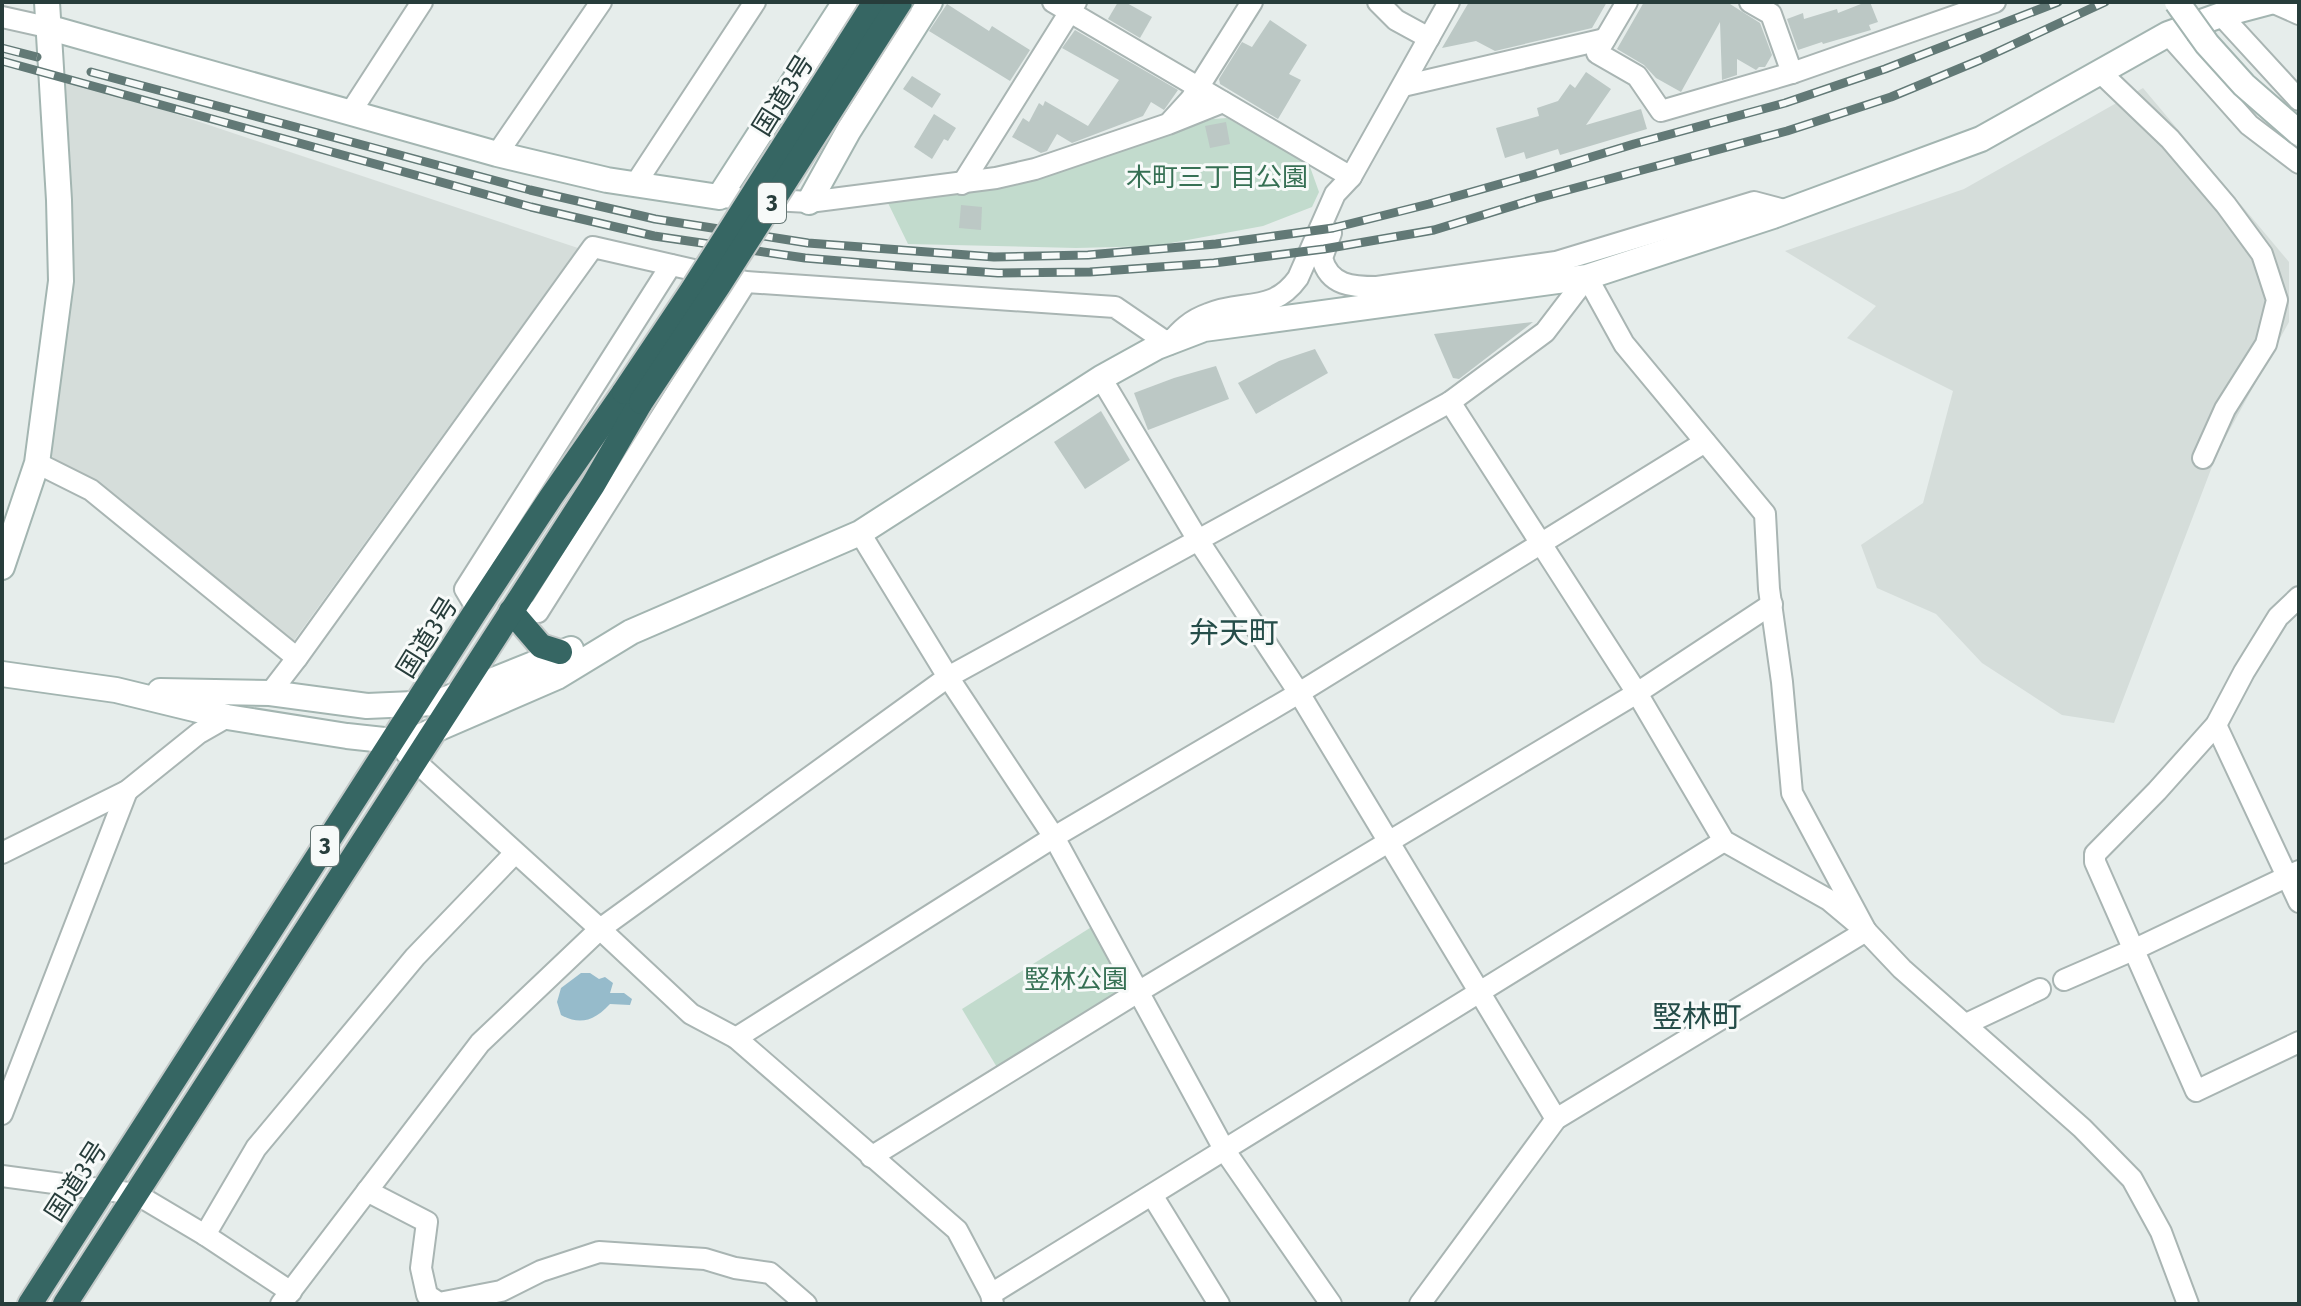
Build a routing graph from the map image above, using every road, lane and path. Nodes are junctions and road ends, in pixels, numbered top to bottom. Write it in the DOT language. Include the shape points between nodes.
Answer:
graph roads {
  1 [pos="47,2"];
  2 [pos="422,2"];
  3 [pos="601,2"];
  4 [pos="755,2"];
  5 [pos="845,2"];
  6 [pos="875,2"];
  7 [pos="900,2"];
  8 [pos="930,2"];
  9 [pos="1252,2"];
  10 [pos="1378,2"];
  11 [pos="1449,2"];
  12 [pos="1627,2"];
  13 [pos="1750,2"];
  14 [pos="1995,2"];
  15 [pos="2177,2"];
  16 [pos="2271,2"];
  17 [pos="1066,5"];
  18 [pos="1776,8"];
  19 [pos="2299,14"];
  20 [pos="2221,15"];
  21 [pos="2,17"];
  22 [pos="47,27"];
  23 [pos="2168,34"];
  24 [pos="1429,38"];
  25 [pos="1605,39"];
  26 [pos="2100,72"];
  27 [pos="1792,73"];
  28 [pos="1403,86"];
  29 [pos="1198,87"];
  30 [pos="2299,100"];
  31 [pos="1223,102"];
  32 [pos="350,113"];
  33 [pos="1168,124"];
  34 [pos="2299,133"];
  35 [pos="497,154"];
  36 [pos="2299,163"];
  37 [pos="1351,177"];
  38 [pos="636,183"];
  39 [pos="962,184"];
  40 [pos="719,197"];
  41 [pos="809,202"];
  42 [pos="1788,211"];
  43 [pos="671,265"];
  44 [pos="1587,277"];
  45 [pos="746,282"];
  46 [pos="1169,344"];
  47 [pos="1101,378"];
  48 [pos="633,397"];
  49 [pos="1450,402"];
  50 [pos="1705,442"];
  51 [pos="2203,458"];
  52 [pos="37,463"];
  53 [pos="860,533"];
  54 [pos="1198,540"];
  55 [pos="1541,544"];
  56 [pos="2,567"];
  57 [pos="2299,597"];
  58 [pos="1772,604"];
  59 [pos="477,609"];
  60 [pos="511,611"];
  61 [pos="631,632"];
  62 [pos="560,652"];
  63 [pos="297,658"];
  64 [pos="2,674"];
  65 [pos="948,677"];
  66 [pos="116,690"];
  67 [pos="237,692"];
  68 [pos="270,693"];
  69 [pos="1299,693"];
  70 [pos="1637,693"];
  71 [pos="457,696"];
  72 [pos="417,705"];
  73 [pos="227,717"];
  74 [pos="2216,725"];
  75 [pos="434,730"];
  76 [pos="347,736"];
  77 [pos="393,741"];
  78 [pos="415,760"];
  79 [pos="364,785"];
  80 [pos="397,786"];
  81 [pos="127,791"];
  82 [pos="1054,837"];
  83 [pos="1724,841"];
  84 [pos="1389,843"];
  85 [pos="2,853"];
  86 [pos="515,853"];
  87 [pos="2293,874"];
  88 [pos="2299,902"];
  89 [pos="600,929"];
  90 [pos="1866,931"];
  91 [pos="2133,950"];
  92 [pos="2064,980"];
  93 [pos="2040,989"];
  94 [pos="1479,991"];
  95 [pos="1138,992"];
  96 [pos="1966,1024"];
  97 [pos="736,1038"];
  98 [pos="2299,1042"];
  99 [pos="2,1114"];
  100 [pos="1556,1119"];
  101 [pos="1225,1151"];
  102 [pos="871,1157"];
  103 [pos="2,1176"];
  104 [pos="104,1189"];
  105 [pos="367,1191"];
  106 [pos="136,1194"];
  107 [pos="1152,1195"];
  108 [pos="205,1235"];
  109 [pos="286,1298"];
  110 [pos="995,1301"];
  111 [pos="30,1304"];
  112 [pos="65,1304"];
  113 [pos="806,1304"];
  114 [pos="1219,1304"];
  115 [pos="1331,1304"];
  116 [pos="1420,1304"];
  117 [pos="2188,1304"];
  1 -- 22 [label="street"];
  2 -- 32 [label="street"];
  3 -- 35 [label="street"];
  4 -- 38 [label="street"];
  5 -- 40 [label="street"];
  6 -- 48 [label="highway, 国道3号 / 3, bridge" via="691,292"];
  7 -- 48 [label="highway, 国道3号 / 3, bridge" via="719,285"];
  8 -- 41 [label="street"];
  9 -- 29 [label="street"];
  10 -- 24 [label="street" via="1396,20"];
  11 -- 24 [label="street"];
  12 -- 25 [label="street"];
  13 -- 18 [label="street"];
  14 -- 27 [label="street"];
  15 -- 34 [label="street, bridge" via="2244,85"];
  16 -- 19 [label="street"];
  16 -- 20 [label="street"];
  17 -- 29 [label="street"];
  17 -- 39 [label="street"];
  18 -- 27 [label="street"];
  20 -- 23 [label="street"];
  20 -- 30 [label="street"];
  21 -- 22 [label="street"];
  22 -- 32 [label="street"];
  22 -- 52 [label="street" via="61,281"];
  23 -- 26 [label="street"];
  23 -- 36 [label="street" via="2249,125"];
  24 -- 28 [label="street"];
  25 -- 27 [label="street" via="1597,53 1637,76 1661,111"];
  25 -- 28 [label="street"];
  26 -- 42 [label="street" via="1981,139"];
  26 -- 51 [label="street" via="2170,139 2226,205 2262,254 2277,300 2266,344 2225,409"];
  28 -- 37 [label="street"];
  29 -- 31 [label="street"];
  29 -- 33 [label="street"];
  31 -- 33 [label="street"];
  31 -- 37 [label="street"];
  32 -- 35 [label="street"];
  33 -- 39 [label="street" via="1035,169"];
  35 -- 38 [label="street"];
  37 -- 42 [label="street" via="1322,258 1335,280 1360,287 1556,262 1754,202"];
  37 -- 46 [label="street" via="1335,194 1298,278 1285,293 1210,313 1184,326"];
  38 -- 40 [label="street"];
  39 -- 41 [label="street"];
  40 -- 41 [label="street"];
  42 -- 44 [label="street"];
  43 -- 45 [label="street"];
  43 -- 59 [label="street" via="465,589"];
  43 -- 63 [label="street" via="593,247"];
  44 -- 46 [label="street" via="1204,329"];
  44 -- 49 [label="street" via="1545,332"];
  44 -- 50 [label="street" via="1624,344"];
  45 -- 46 [label="street" via="1115,307"];
  45 -- 60 [label="street" via="538,612"];
  46 -- 47 [label="street"];
  47 -- 53 [label="street"];
  47 -- 54 [label="street"];
  48 -- 59 [label="highway, 国道3号 / 3" via="551,497"];
  48 -- 60 [label="highway, 国道3号 / 3" via="593,485"];
  49 -- 54 [label="street"];
  49 -- 55 [label="street"];
  50 -- 55 [label="street"];
  50 -- 58 [label="street" via="1765,514"];
  52 -- 56 [label="street"];
  52 -- 63 [label="street" via="91,490"];
  53 -- 61 [label="street"];
  53 -- 65 [label="street"];
  54 -- 65 [label="street"];
  54 -- 69 [label="street"];
  55 -- 69 [label="street"];
  55 -- 70 [label="street"];
  57 -- 74 [label="street" via="2278,617"];
  58 -- 70 [label="street"];
  58 -- 90 [label="street" via="1792,793"];
  59 -- 72 [label="highway, 国道3号 / 3"];
  60 -- 62 [label="highway" via="541,646"];
  60 -- 71 [label="highway, 国道3号 / 3"];
  61 -- 62 [label="street"];
  61 -- 75 [label="street" via="557,677"];
  62 -- 71 [label="street"];
  63 -- 68 [label="street"];
  64 -- 66 [label="street"];
  65 -- 82 [label="street"];
  65 -- 89 [label="street"];
  66 -- 67 [label="street"];
  66 -- 73 [label="street"];
  67 -- 68 [label="street"];
  67 -- 77 [label="street" via="291,713 375,727"];
  68 -- 72 [label="street" via="367,706"];
  69 -- 82 [label="street"];
  69 -- 84 [label="street"];
  70 -- 83 [label="street"];
  70 -- 84 [label="street"];
  71 -- 72 [label="street"];
  71 -- 75 [label="highway, 国道3号 / 3"];
  72 -- 77 [label="highway, 国道3号 / 3"];
  73 -- 76 [label="street"];
  73 -- 81 [label="street"];
  74 -- 87 [label="street"];
  74 -- 91 [label="street" via="2095,854"];
  75 -- 77 [label="street"];
  75 -- 78 [label="highway, 国道3号 / 3"];
  76 -- 77 [label="street"];
  76 -- 79 [label="street" via="366,755"];
  77 -- 78 [label="street"];
  77 -- 79 [label="highway, 国道3号 / 3"];
  77 -- 80 [label="street" via="402,763"];
  78 -- 80 [label="highway, 国道3号 / 3"];
  78 -- 86 [label="street"];
  79 -- 104 [label="highway, 国道3号 / 3"];
  80 -- 106 [label="highway, 国道3号 / 3"];
  81 -- 85 [label="street"];
  81 -- 99 [label="street"];
  82 -- 95 [label="street"];
  82 -- 97 [label="street"];
  83 -- 90 [label="street" via="1829,900"];
  83 -- 94 [label="street"];
  84 -- 94 [label="street"];
  84 -- 95 [label="street"];
  86 -- 89 [label="street"];
  86 -- 108 [label="street" via="415,957 256,1148"];
  87 -- 88 [label="street"];
  87 -- 91 [label="street"];
  89 -- 97 [label="street" via="691,1014"];
  89 -- 105 [label="street" via="480,1043"];
  90 -- 96 [label="street"];
  90 -- 100 [label="street"];
  91 -- 92 [label="street"];
  91 -- 98 [label="street" via="2196,1091"];
  93 -- 96 [label="street"];
  94 -- 100 [label="street"];
  94 -- 101 [label="street"];
  95 -- 101 [label="street"];
  95 -- 102 [label="street"];
  96 -- 117 [label="street" via="2132,1179 2161,1232"];
  97 -- 102 [label="street"];
  100 -- 116 [label="street"];
  101 -- 107 [label="street"];
  101 -- 115 [label="street"];
  102 -- 110 [label="street" via="957,1230"];
  103 -- 104 [label="street"];
  104 -- 106 [label="street"];
  104 -- 111 [label="highway, 国道3号 / 3"];
  105 -- 109 [label="street"];
  105 -- 113 [label="street" via="427,1222 421,1268 427,1295 439,1303 501,1291 599,1252 705,1259 770,1273"];
  106 -- 108 [label="street"];
  106 -- 112 [label="highway, 国道3号 / 3"];
  107 -- 110 [label="street"];
  107 -- 114 [label="street"];
  108 -- 109 [label="street"];
}
